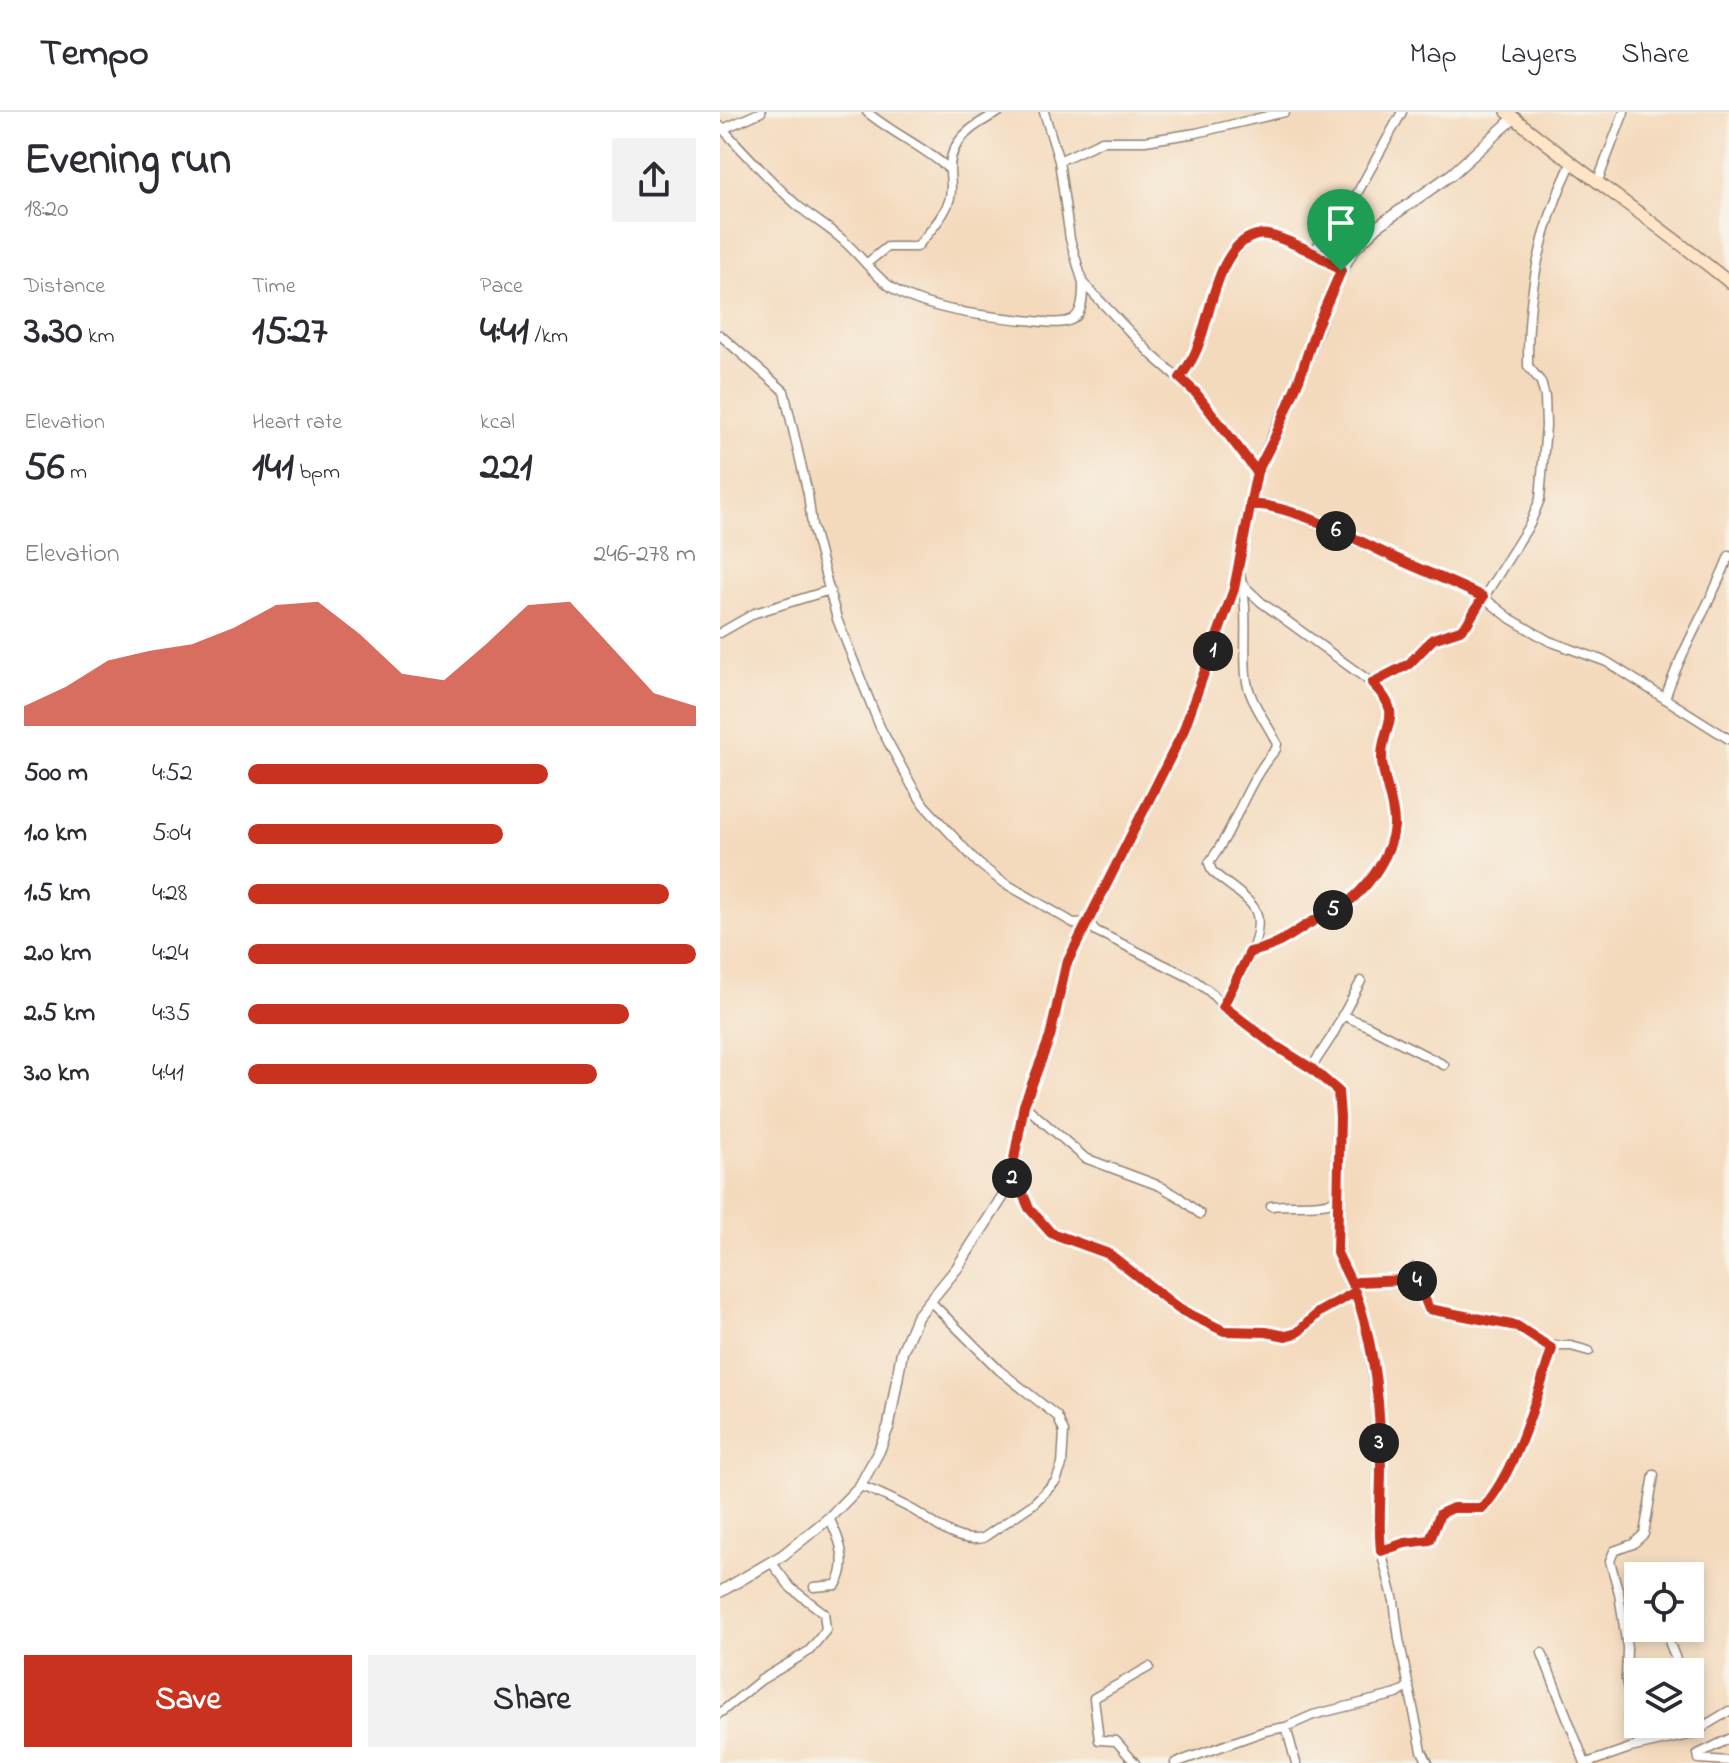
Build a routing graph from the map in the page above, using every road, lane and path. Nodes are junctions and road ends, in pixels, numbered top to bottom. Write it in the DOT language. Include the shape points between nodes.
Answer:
graph roads {
  1 [pos="761,112"];
  2 [pos="867,112"];
  3 [pos="999,112"];
  4 [pos="1044,112"];
  5 [pos="1285,112"];
  6 [pos="1402,112"];
  7 [pos="1624,112"];
  8 [pos="1510,115"];
  9 [pos="722,128"];
  10 [pos="1059,161"];
  11 [pos="1571,164"];
  12 [pos="950,170"];
  13 [pos="1597,183"];
  14 [pos="1312,252"];
  15 [pos="866,264"];
  16 [pos="1341,271"];
  17 [pos="1729,282"];
  18 [pos="1083,283"];
  19 [pos="720,335"];
  20 [pos="1180,378"];
  21 [pos="1257,472"];
  22 [pos="1250,505"];
  23 [pos="1729,556"];
  24 [pos="1238,568"];
  25 [pos="1243,585"];
  26 [pos="830,590"];
  27 [pos="1483,597"];
  28 [pos="720,633"];
  29 [pos="1372,683"];
  30 [pos="1665,699"];
  31 [pos="1729,739"];
  32 [pos="1082,926"];
  33 [pos="1250,952"];
  34 [pos="1361,981"];
  35 [pos="1223,1006"];
  36 [pos="1342,1015"];
  37 [pos="1444,1065"];
  38 [pos="1311,1068"];
  39 [pos="1024,1105"];
  40 [pos="1011,1176"];
  41 [pos="1338,1200"];
  42 [pos="1271,1206"];
  43 [pos="1200,1214"];
  44 [pos="1353,1288"];
  45 [pos="930,1301"];
  46 [pos="1549,1346"];
  47 [pos="1589,1351"];
  48 [pos="1654,1475"];
  49 [pos="860,1486"];
  50 [pos="829,1518"];
  51 [pos="1381,1551"];
  52 [pos="771,1562"];
  53 [pos="814,1587"];
  54 [pos="720,1592"];
  55 [pos="1670,1644"];
  56 [pos="1542,1653"];
  57 [pos="1676,1658"];
  58 [pos="1149,1667"];
  59 [pos="1409,1686"];
  60 [pos="1397,1694"];
  61 [pos="1413,1706"];
  62 [pos="1729,1711"];
  63 [pos="720,1713"];
  64 [pos="1286,1727"];
  65 [pos="1704,1727"];
  66 [pos="1675,1738"];
  67 [pos="1729,1739"];
  68 [pos="1639,1746"];
  69 [pos="1604,1760"];
  70 [pos="1729,1761"];
  71 [pos="1135,1763"];
  72 [pos="1175,1763"];
  73 [pos="1296,1763"];
  74 [pos="1428,1763"];
  75 [pos="1586,1763"];
  1 -- 9 [label="street"];
  2 -- 12 [label="street"];
  3 -- 12 [label="street" via="957,143"];
  4 -- 10 [label="street"];
  5 -- 10 [label="street" via="1196,133 1102,141"];
  6 -- 14 [label="street" via="1348,219"];
  7 -- 13 [label="street"];
  8 -- 11 [label="main road"];
  8 -- 16 [label="street" via="1452,174 1378,226 1353,250"];
  9 -- 15 [label="street" via="762,173"];
  10 -- 18 [label="street" via="1070,239"];
  11 -- 13 [label="main road"];
  11 -- 27 [label="street" via="1541,239 1533,292 1528,366 1545,397 1540,499 1524,536"];
  12 -- 15 [label="street" via="949,203 917,247 887,247"];
  13 -- 17 [label="main road"];
  14 -- 16 [label="street"];
  14 -- 20 [label="street" via="1263,234 1245,241 1225,264 1196,351"];
  15 -- 18 [label="street" via="886,285 908,297 1040,322 1076,317"];
  16 -- 21 [label="street"];
  18 -- 20 [label="street"];
  19 -- 26 [label="street" via="784,391"];
  20 -- 21 [label="street"];
  21 -- 22 [label="street"];
  22 -- 24 [label="street"];
  22 -- 27 [label="street" via="1269,504 1344,533"];
  23 -- 30 [label="street"];
  24 -- 25 [label="street"];
  24 -- 32 [label="street" via="1183,732"];
  25 -- 29 [label="street"];
  25 -- 33 [label="street" via="1246,677 1276,749 1209,863 1254,907 1258,932"];
  26 -- 28 [label="street" via="755,613"];
  26 -- 32 [label="street" via="850,657 880,727 924,805 1001,881"];
  27 -- 29 [label="street" via="1460,630 1433,639 1409,664"];
  27 -- 30 [label="street" via="1549,641 1607,662"];
  29 -- 33 [label="street" via="1391,710 1382,759 1394,823 1391,844 1353,898 1287,940"];
  30 -- 31 [label="street"];
  32 -- 35 [label="street" via="1191,978"];
  32 -- 39 [label="street"];
  33 -- 35 [label="street"];
  34 -- 36 [label="street"];
  35 -- 38 [label="street"];
  36 -- 37 [label="street"];
  36 -- 38 [label="street"];
  38 -- 41 [label="street" via="1336,1087 1340,1097"];
  39 -- 40 [label="street"];
  39 -- 43 [label="street" via="1085,1158 1160,1186"];
  40 -- 44 [label="street" via="1051,1233 1109,1254 1179,1309 1224,1331 1297,1333"];
  40 -- 45 [label="street" via="996,1210"];
  41 -- 42 [label="street"];
  41 -- 44 [label="street" via="1337,1253"];
  44 -- 46 [label="street" via="1358,1282 1405,1280 1412,1270 1429,1309 1517,1326"];
  44 -- 51 [label="street" via="1365,1318 1378,1417"];
  45 -- 49 [label="street" via="909,1333 889,1425"];
  45 -- 49 [label="street" via="999,1370 1057,1416 1064,1432 1059,1474 1033,1504 976,1540 940,1528"];
  46 -- 47 [label="street"];
  46 -- 51 [label="street" via="1536,1398 1494,1496 1483,1508 1453,1508 1440,1514 1430,1540"];
  48 -- 68 [label="street" via="1644,1534 1610,1557"];
  49 -- 50 [label="street"];
  50 -- 52 [label="street"];
  50 -- 53 [label="street" via="841,1546 841,1576 836,1585"];
  51 -- 59 [label="street"];
  52 -- 54 [label="street"];
  52 -- 63 [label="street" via="791,1588 824,1613 826,1630 809,1651 752,1685"];
  55 -- 57 [label="street"];
  56 -- 75 [label="street"];
  58 -- 71 [label="street" via="1094,1698 1099,1740 1116,1741"];
  59 -- 60 [label="street"];
  59 -- 61 [label="street"];
  60 -- 61 [label="street"];
  60 -- 64 [label="street"];
  61 -- 74 [label="street"];
  62 -- 65 [label="street"];
  64 -- 72 [label="street"];
  64 -- 73 [label="street"];
  66 -- 68 [label="street"];
  67 -- 70 [label="street" via="1698,1757"];
  68 -- 69 [label="street"];
  69 -- 75 [label="street"];
}
